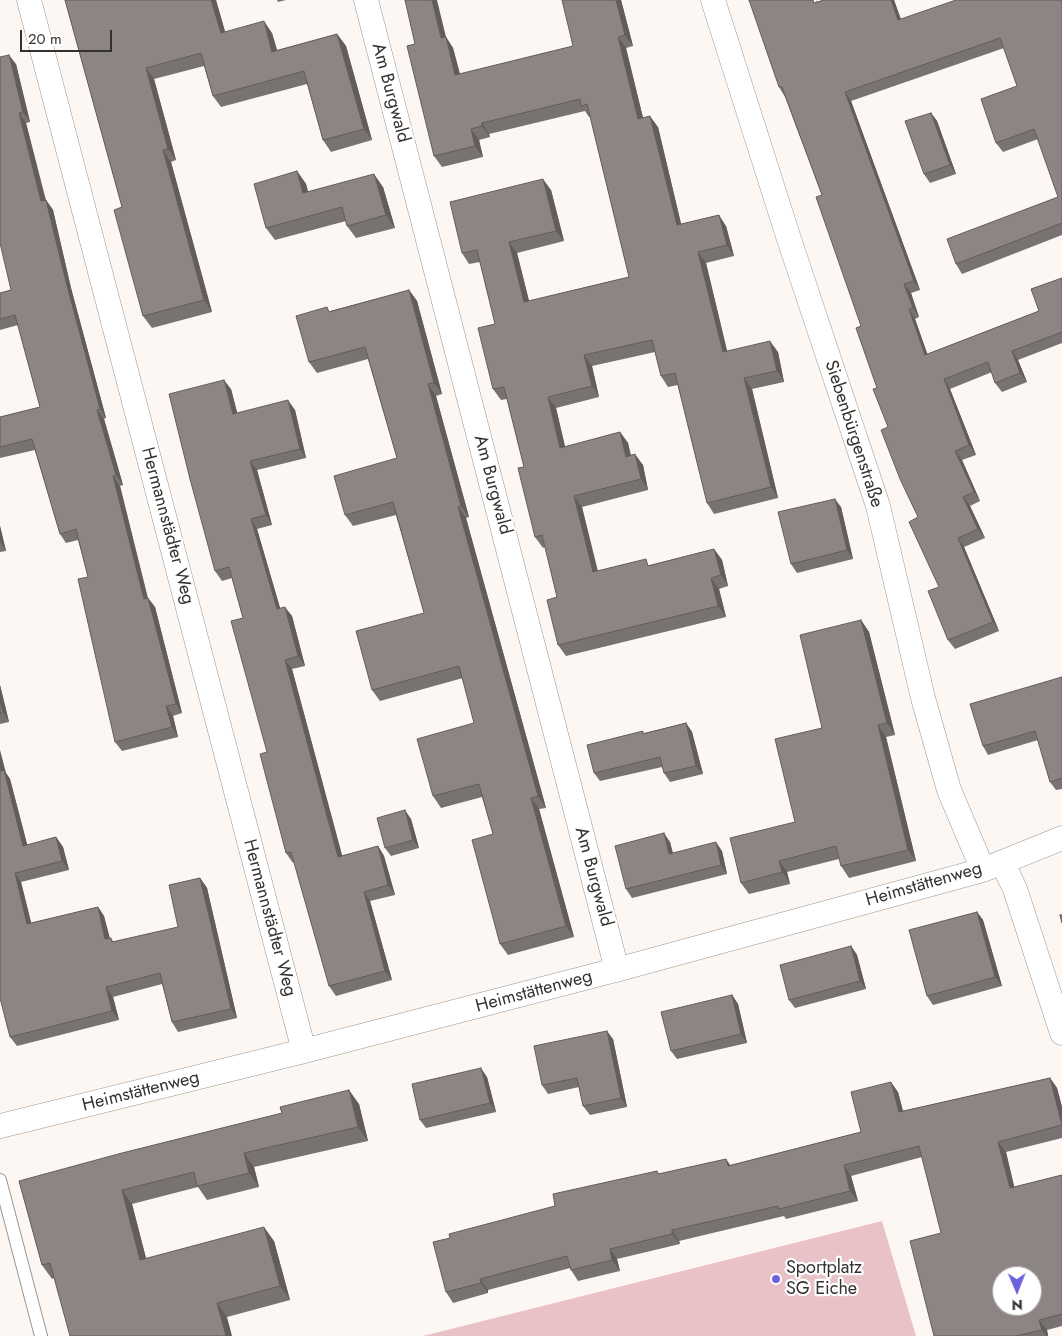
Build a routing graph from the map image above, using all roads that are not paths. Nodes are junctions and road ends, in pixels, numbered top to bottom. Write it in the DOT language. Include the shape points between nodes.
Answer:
graph roads {
  1 [pos="29,0"];
  2 [pos="366,0"];
  3 [pos="713,0"];
  4 [pos="1062,838"];
  5 [pos="992,866"];
  6 [pos="617,970"];
  7 [pos="1062,1033"];
  8 [pos="304,1052"];
  9 [pos="0,1126"];
  10 [pos="0,1180"];
  11 [pos="41,1336"];
  1 -- 8 [label="street, Hermannstädter Weg"];
  2 -- 6 [label="street, Am Burgwald"];
  3 -- 5 [label="street, Siebenbürgenstraße" via="878,506 923,698 949,790"];
  4 -- 5 [label="street, Heimstättenweg"];
  5 -- 6 [label="street, Heimstättenweg"];
  5 -- 7 [label="street, Siebenbürgenstraße" via="1014,889"];
  6 -- 8 [label="street, Heimstättenweg"];
  8 -- 9 [label="street, Heimstättenweg"];
  10 -- 11 [label="lane"];
}
